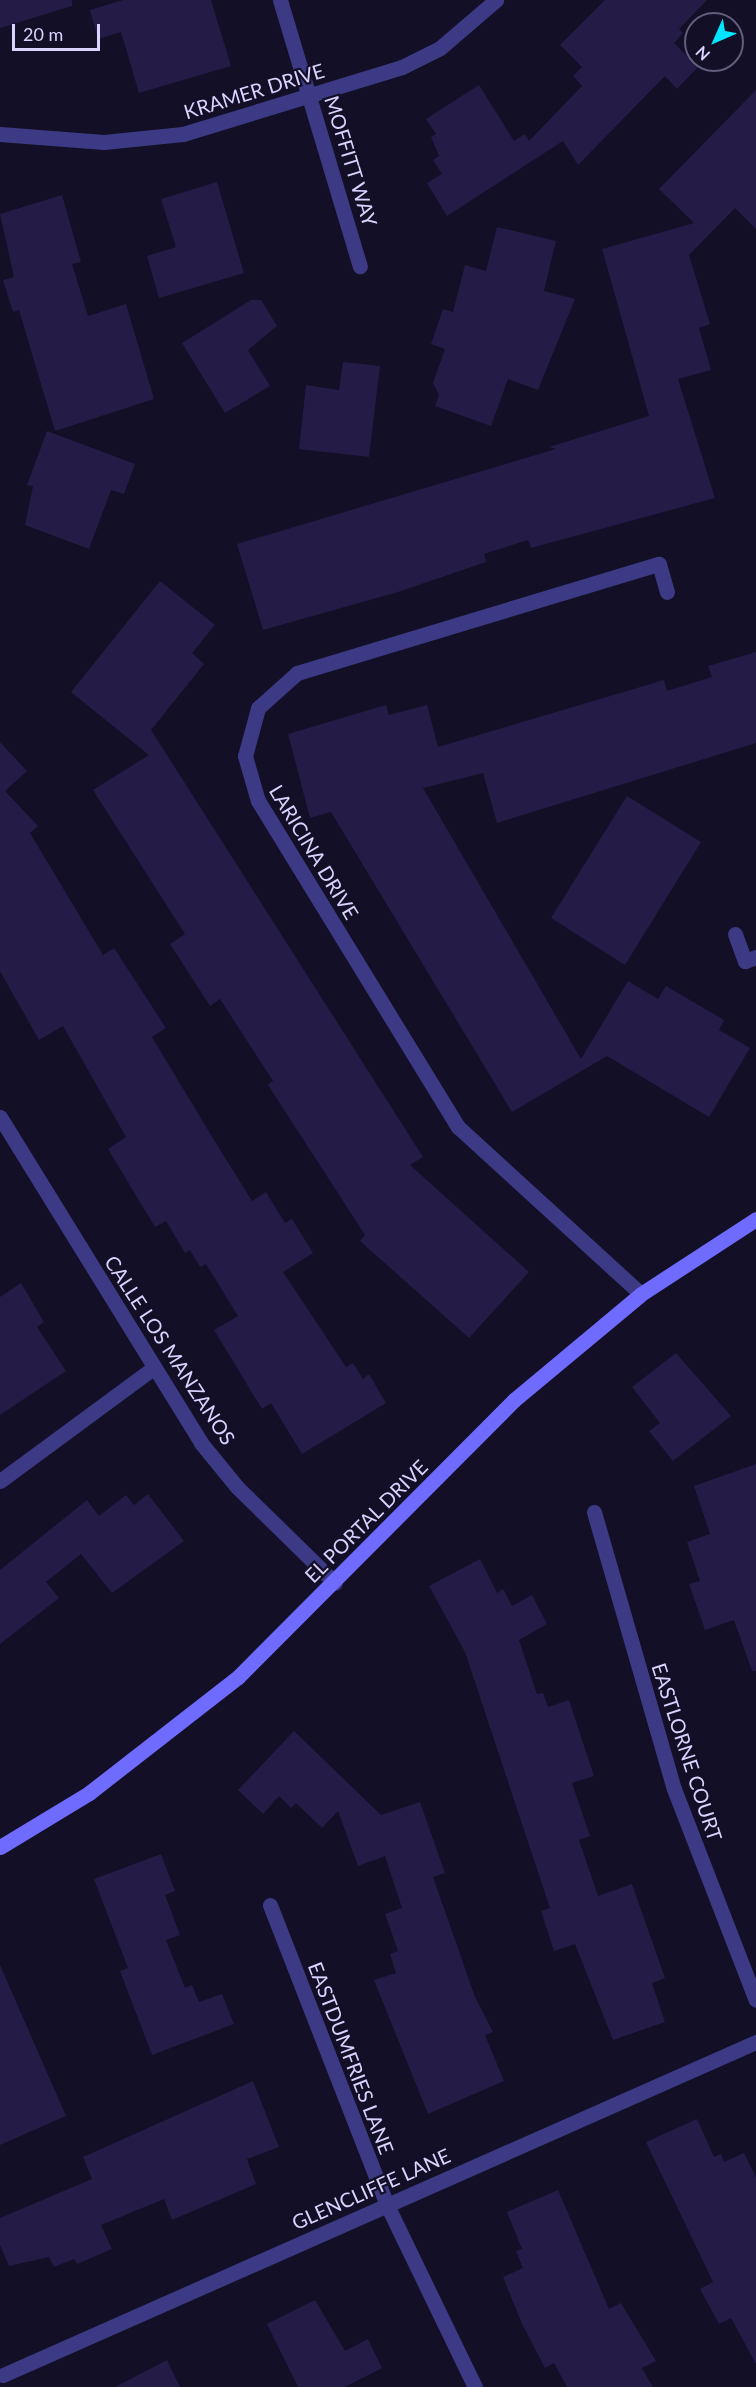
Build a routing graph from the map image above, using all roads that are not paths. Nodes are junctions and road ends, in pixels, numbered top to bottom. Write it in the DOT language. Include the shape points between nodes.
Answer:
graph roads {
  1 [pos="280,0"];
  2 [pos="496,0"];
  3 [pos="309,97"];
  4 [pos="0,134"];
  5 [pos="360,266"];
  6 [pos="667,592"];
  7 [pos="735,934"];
  8 [pos="756,957"];
  9 [pos="0,1117"];
  10 [pos="756,1219"];
  11 [pos="641,1294"];
  12 [pos="153,1368"];
  13 [pos="0,1481"];
  14 [pos="594,1512"];
  15 [pos="335,1583"];
  16 [pos="0,1847"];
  17 [pos="270,1905"];
  18 [pos="756,2000"];
  19 [pos="756,2042"];
  20 [pos="387,2205"];
  21 [pos="4,2377"];
  22 [pos="475,2387"];
  1 -- 3 [label="street, MOFFITT WAY"];
  2 -- 3 [label="street, KRAMER DRIVE" via="440,48"];
  3 -- 4 [label="street, KRAMER DRIVE" via="141,141"];
  3 -- 5 [label="street, MOFFITT WAY"];
  6 -- 11 [label="street, LARICINA DRIVE" via="658,564 297,674 258,708 245,756 258,801 458,1127"];
  7 -- 8 [label="street" via="745,961"];
  9 -- 12 [label="street, CALLE LOS MANZANOS"];
  10 -- 11 [label="street, EL PORTAL DRIVE"];
  11 -- 15 [label="street, EL PORTAL DRIVE" via="514,1400"];
  12 -- 13 [label="street"];
  12 -- 15 [label="street, CALLE LOS MANZANOS" via="201,1443 237,1487"];
  14 -- 18 [label="street, EASTLORNE COURT" via="674,1789"];
  15 -- 16 [label="street, EL PORTAL DRIVE" via="238,1677 165,1738"];
  17 -- 20 [label="street, EASTDUMFRIES LANE"];
  19 -- 20 [label="street, GLENCLIFFE LANE"];
  20 -- 21 [label="street, GLENCLIFFE LANE"];
  20 -- 22 [label="street, EASTDUMFRIES LANE"];
}
